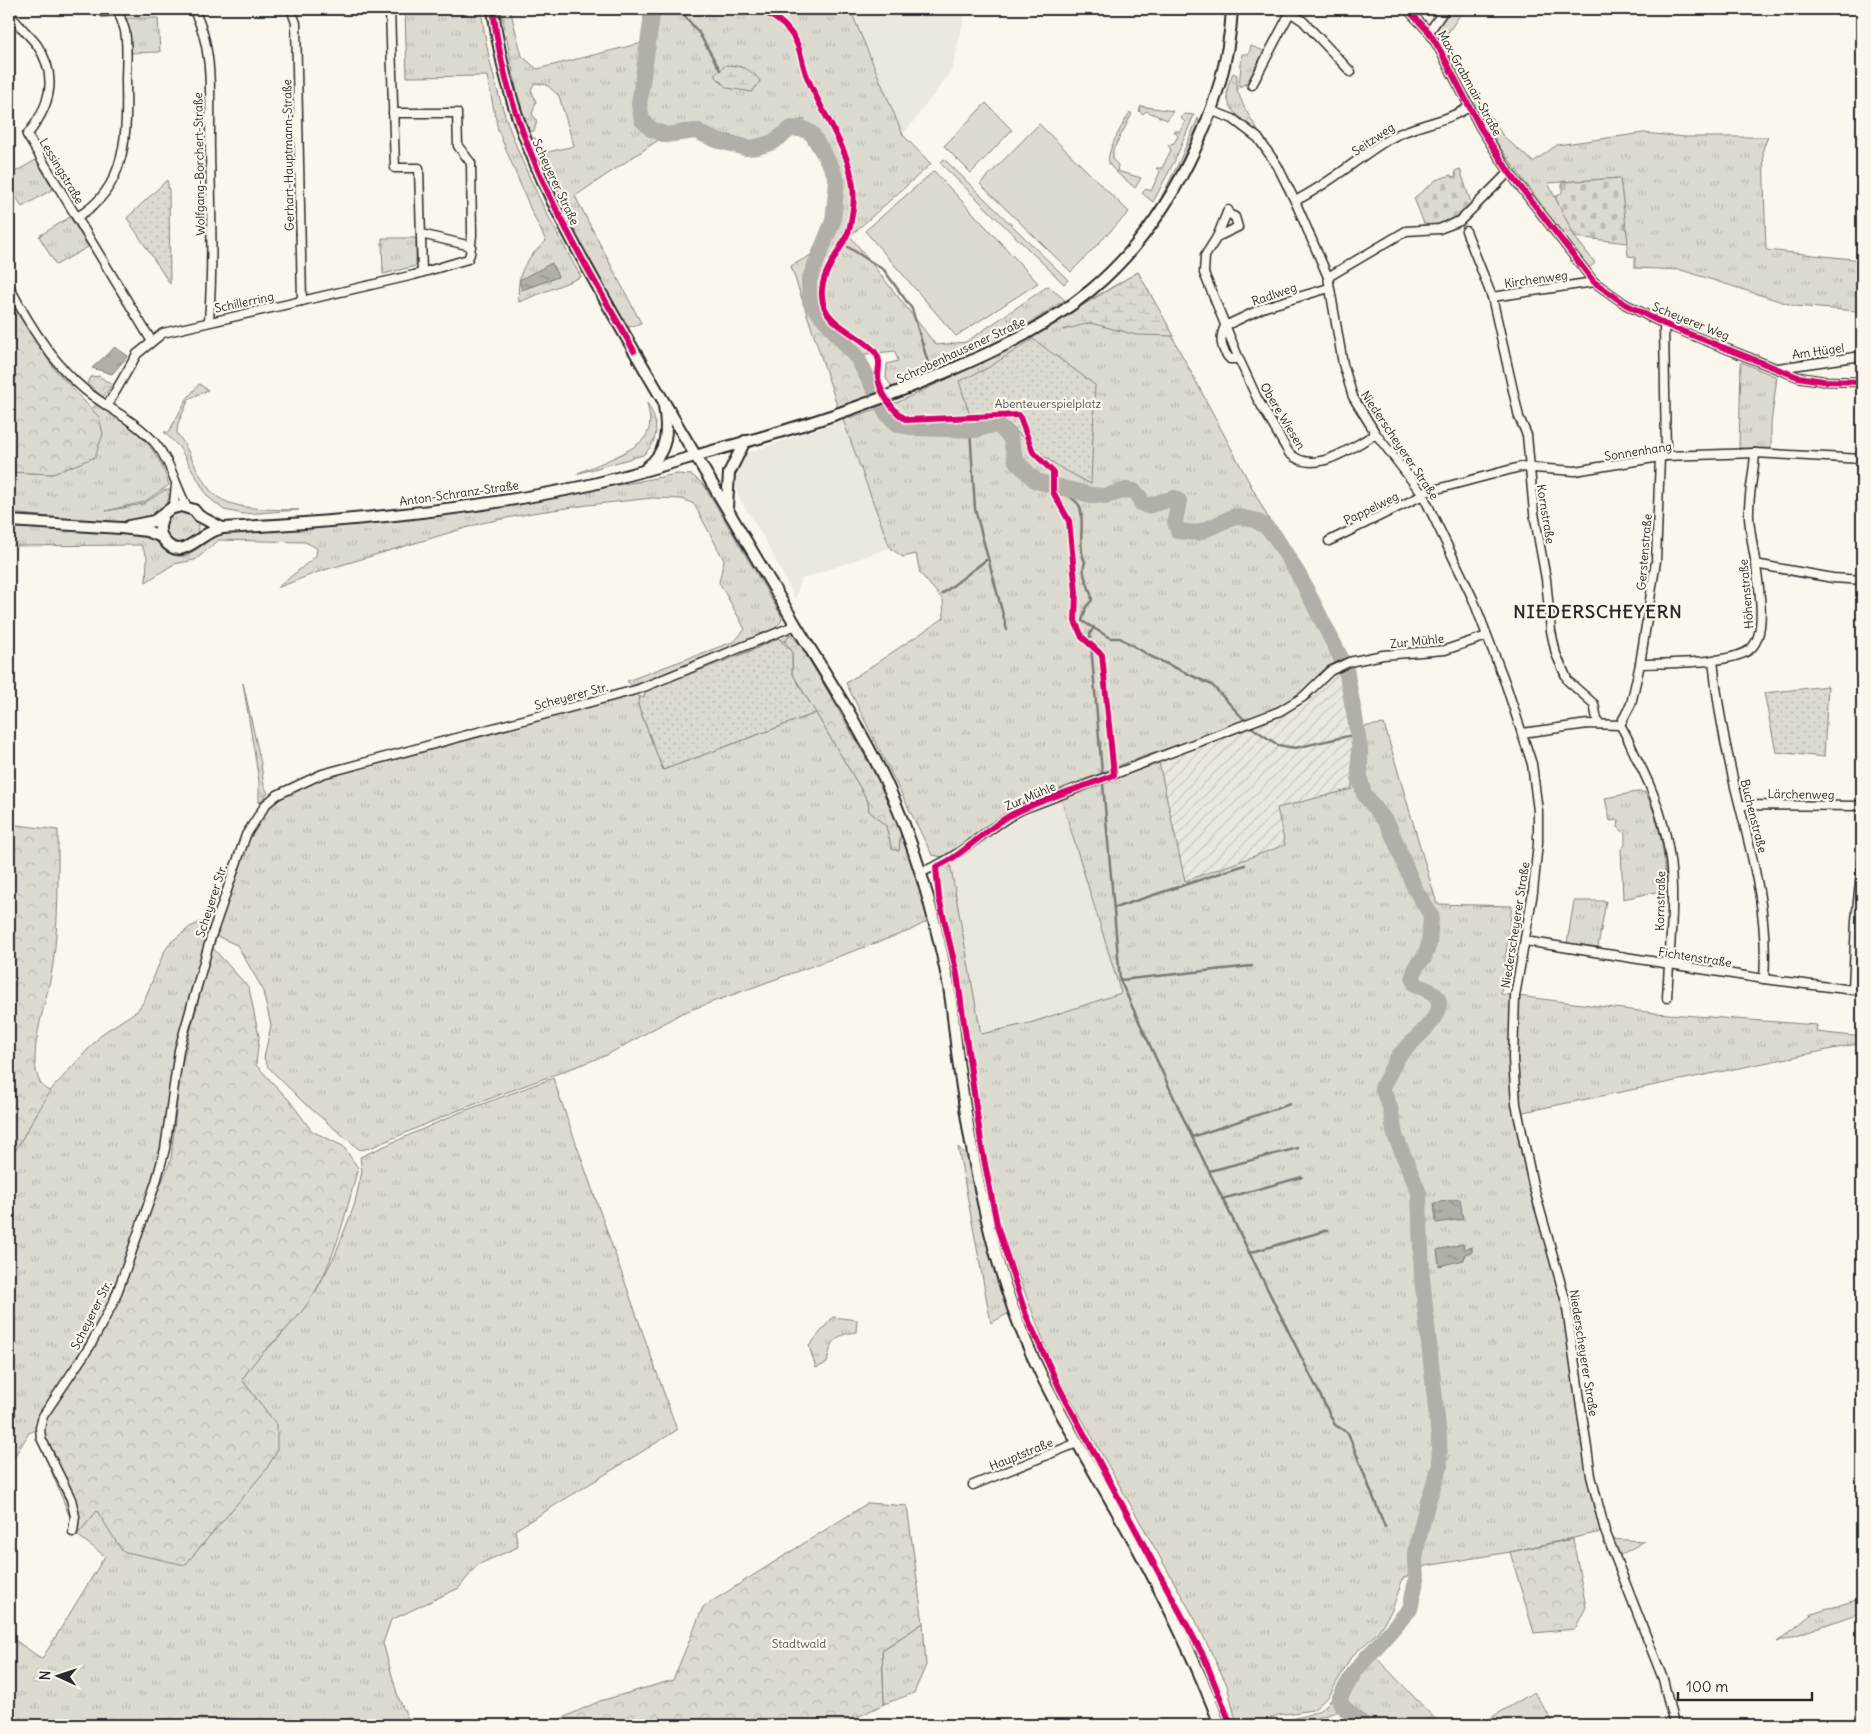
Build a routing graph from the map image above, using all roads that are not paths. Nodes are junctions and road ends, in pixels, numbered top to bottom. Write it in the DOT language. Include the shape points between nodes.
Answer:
graph roads {
  1 [pos="103,9"];
  2 [pos="193,9"];
  3 [pos="292,9"];
  4 [pos="390,9"];
  5 [pos="493,9"];
  6 [pos="1232,9"];
  7 [pos="1407,9"];
  8 [pos="1445,9"];
  9 [pos="118,10"];
  10 [pos="1292,11"];
  11 [pos="9,13"];
  12 [pos="1429,32"];
  13 [pos="1351,72"];
  14 [pos="1252,85"];
  15 [pos="1469,107"];
  16 [pos="1210,110"];
  17 [pos="393,113"];
  18 [pos="1509,172"];
  19 [pos="1295,201"];
  20 [pos="77,216"];
  21 [pos="1466,231"];
  22 [pos="421,234"];
  23 [pos="1217,237"];
  24 [pos="471,246"];
  25 [pos="422,272"];
  26 [pos="1328,277"];
  27 [pos="1594,282"];
  28 [pos="9,286"];
  29 [pos="1329,288"];
  30 [pos="1492,297"];
  31 [pos="302,301"];
  32 [pos="210,321"];
  33 [pos="1664,324"];
  34 [pos="1226,325"];
  35 [pos="151,340"];
  36 [pos="1862,356"];
  37 [pos="1239,359"];
  38 [pos="1778,368"];
  39 [pos="1862,382"];
  40 [pos="663,400"];
  41 [pos="107,406"];
  42 [pos="1376,434"];
  43 [pos="745,442"];
  44 [pos="1754,453"];
  45 [pos="696,455"];
  46 [pos="1663,457"];
  47 [pos="1862,459"];
  48 [pos="1529,467"];
  49 [pos="641,471"];
  50 [pos="176,483"];
  51 [pos="1422,494"];
  52 [pos="187,507"];
  53 [pos="727,508"];
  54 [pos="167,512"];
  55 [pos="199,516"];
  56 [pos="9,521"];
  57 [pos="121,528"];
  58 [pos="222,528"];
  59 [pos="162,536"];
  60 [pos="198,540"];
  61 [pos="1329,541"];
  62 [pos="1755,564"];
  63 [pos="1862,580"];
  64 [pos="796,625"];
  65 [pos="1487,636"];
  66 [pos="1713,660"];
  67 [pos="1640,664"];
  68 [pos="1598,724"];
  69 [pos="1620,724"];
  70 [pos="1522,733"];
  71 [pos="1740,805"];
  72 [pos="1862,806"];
  73 [pos="1862,863"];
  74 [pos="921,872"];
  75 [pos="1525,941"];
  76 [pos="1669,965"];
  77 [pos="1764,979"];
  78 [pos="1853,990"];
  79 [pos="1862,991"];
  80 [pos="1667,998"];
  81 [pos="1077,1443"];
  82 [pos="973,1485"];
  83 [pos="73,1532"];
  84 [pos="1220,1725"];
  85 [pos="1674,1725"];
  1 -- 9 [label="street" via="103,12"];
  2 -- 32 [label="street, Wolfgang-Borchert-Straße" via="201,28 207,63 212,270"];
  3 -- 31 [label="street, Gerhart-Hauptmann-Straße" via="296,23"];
  4 -- 17 [label="street"];
  5 -- 40 [label="main road, Scheyerer Straße" via="510,100 538,172 571,240"];
  6 -- 16 [label="main road, Schrobenhausener Straße" via="1229,49"];
  7 -- 12 [label="street, Max-Grabmair-Straße"];
  8 -- 12 [label="street"];
  9 -- 20 [label="street" via="125,35 127,121 124,153 107,191"];
  10 -- 13 [label="street"];
  10 -- 14 [label="street"];
  11 -- 20 [label="street, Lessingstraße" via="37,46 49,74 46,107 27,135"];
  12 -- 15 [label="street, Max-Grabmair-Straße"];
  15 -- 18 [label="street, Max-Grabmair-Straße"];
  15 -- 19 [label="street, Seitzweg" via="1454,116 1388,139 1334,179"];
  16 -- 19 [label="street, Niederscheyerer Straße" via="1233,119 1258,138 1277,165"];
  16 -- 43 [label="main road, Schrobenhausener Straße" via="1178,181 1137,244 1093,289 1065,310 1014,341 895,394"];
  17 -- 22 [label="street" via="394,168 419,168"];
  17 -- 24 [label="street" via="457,113 458,146 471,163"];
  18 -- 26 [label="street" via="1460,221 1439,229 1406,231"];
  18 -- 27 [label="street, Scheyerer Weg"];
  19 -- 26 [label="street, Niederscheyerer Straße"];
  20 -- 35 [label="street, Lessingstraße"];
  21 -- 30 [label="street, Kirchenweg"];
  22 -- 24 [label="street"];
  22 -- 25 [label="street"];
  23 -- 23 [label="street, Obere Wiesen" via="1227,211 1235,217 1238,227"];
  23 -- 34 [label="street, Obere Wiesen" via="1206,256 1204,273"];
  24 -- 25 [label="street, Schillerring" via="468,259"];
  25 -- 31 [label="street, Schillerring"];
  26 -- 29 [label="street, Niederscheyerer Straße"];
  27 -- 30 [label="street, Kirchenweg"];
  27 -- 33 [label="street, Scheyerer Weg" via="1625,304"];
  28 -- 41 [label="street" via="43,343 61,366 82,388"];
  29 -- 34 [label="street, Radlweg" via="1265,307"];
  29 -- 42 [label="street, Niederscheyerer Straße" via="1348,383"];
  30 -- 48 [label="street, Kornstraße" via="1519,417 1527,435"];
  31 -- 32 [label="street, Schillerring"];
  32 -- 35 [label="street, Schillerring" via="168,331"];
  33 -- 38 [label="street, Scheyerer Weg"];
  33 -- 46 [label="street, Gerstenstraße"];
  34 -- 37 [label="street, Obere Wiesen"];
  34 -- 37 [label="street, Obere Wiesen" via="1221,336 1222,348 1230,360"];
  35 -- 41 [label="street, Schillerring" via="137,354"];
  36 -- 38 [label="street, Am Hügel"];
  37 -- 42 [label="street, Obere Wiesen" via="1257,398 1296,460 1310,464 1324,461"];
  38 -- 39 [label="street, Scheyerer Weg" via="1810,380"];
  40 -- 45 [label="main road, Scheyerer Straße"];
  40 -- 49 [label="main road" via="667,432 664,446 656,459"];
  41 -- 50 [label="street" via="153,441 168,462"];
  42 -- 51 [label="street, Niederscheyerer Straße"];
  43 -- 45 [label="main road, Schrobenhausener Straße"];
  43 -- 53 [label="main road" via="729,473"];
  44 -- 46 [label="street, Sonnenhang"];
  44 -- 47 [label="street, Sonnenhang"];
  44 -- 62 [label="street, Höhenstraße" via="1749,503"];
  45 -- 49 [label="main road, Anton-Schranz-Straße"];
  45 -- 53 [label="main road, Scheyerer Straße"];
  46 -- 48 [label="street, Sonnenhang" via="1575,471"];
  46 -- 67 [label="street, Gerstenstraße" via="1656,561"];
  48 -- 51 [label="street, Sonnenhang" via="1513,468"];
  48 -- 68 [label="street, Kornstraße" via="1556,654 1568,681 1594,704"];
  49 -- 58 [label="main road, Anton-Schranz-Straße" via="586,485 417,513"];
  50 -- 52 [label="street"];
  50 -- 54 [label="street" via="176,496"];
  51 -- 61 [label="street, Pappelweg"];
  51 -- 65 [label="street, Niederscheyerer Straße" via="1473,599"];
  52 -- 54 [label="main road, Anton-Schranz-Straße"];
  52 -- 55 [label="main road"];
  53 -- 64 [label="main road, Scheyerer Straße"];
  54 -- 57 [label="main road, Anton-Schranz-Straße" via="154,521"];
  54 -- 59 [label="main road" via="160,526"];
  55 -- 58 [label="main road"];
  55 -- 60 [label="main road" via="202,528"];
  56 -- 57 [label="main road, Anton-Schranz-Straße"];
  57 -- 59 [label="main road, Anton-Schranz-Straße"];
  58 -- 60 [label="main road, Anton-Schranz-Straße"];
  59 -- 60 [label="main road, Anton-Schranz-Straße" via="169,545 177,548 190,546"];
  62 -- 63 [label="street"];
  62 -- 66 [label="street, Höhenstraße" via="1762,620 1759,639 1744,653"];
  64 -- 74 [label="main road, Scheyerer Straße" via="878,766"];
  64 -- 83 [label="street, Scheyerer Str." via="639,689 322,774 277,795 266,804 246,835 211,937 176,1066 165,1149 114,1301 90,1346 44,1411 41,1422 44,1446 71,1499 75,1516"];
  65 -- 70 [label="street, Niederscheyerer Straße"];
  65 -- 74 [label="street, Zur Mühle" via="1435,652 1383,655 1337,667 1303,697 1256,721 1012,815 948,861"];
  66 -- 67 [label="street, Höhenstraße"];
  66 -- 71 [label="street, Buchenstraße" via="1718,708"];
  67 -- 69 [label="street, Gerstenstraße" via="1631,704"];
  68 -- 69 [label="street"];
  68 -- 70 [label="street"];
  69 -- 76 [label="street, Kornstraße" via="1657,801 1670,848 1673,912"];
  70 -- 75 [label="street, Niederscheyerer Straße" via="1532,764 1538,812 1534,892"];
  71 -- 72 [label="street, Lärchenweg"];
  71 -- 77 [label="street, Buchenstraße" via="1761,897 1766,952"];
  73 -- 78 [label="street"];
  74 -- 81 [label="main road, Scheyerer Straße" via="950,993 970,1136 987,1222 1014,1312"];
  75 -- 76 [label="street, Fichtenstraße"];
  75 -- 85 [label="street, Niederscheyerer Straße" via="1515,996 1513,1059 1520,1129 1566,1302 1591,1476 1608,1540 1663,1679"];
  76 -- 77 [label="street, Fichtenstraße"];
  76 -- 80 [label="street, Kornstraße"];
  77 -- 78 [label="street, Fichtenstraße"];
  78 -- 79 [label="street, Fichtenstraße"];
  81 -- 82 [label="street, Hauptstraße"];
  81 -- 84 [label="main road, Scheyerer Straße" via="1188,1645"];
}
